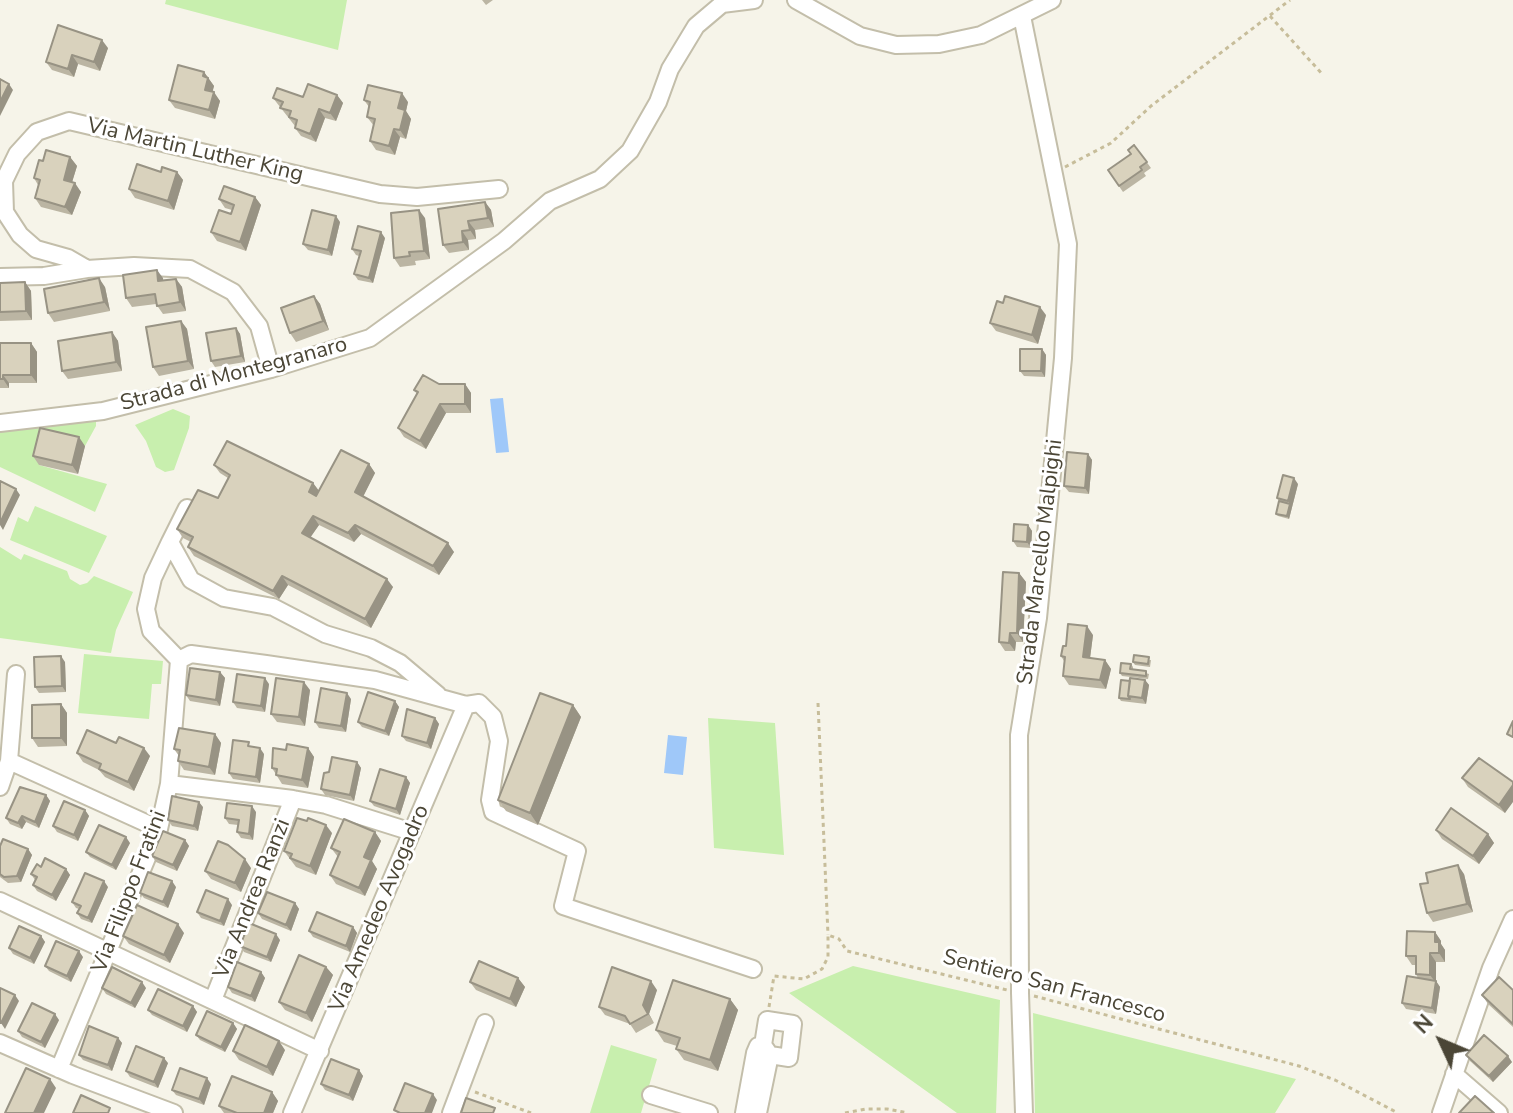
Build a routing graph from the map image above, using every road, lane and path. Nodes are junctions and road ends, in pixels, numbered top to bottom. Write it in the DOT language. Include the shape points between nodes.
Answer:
graph roads {
  1 [pos="754,0"];
  2 [pos="796,0"];
  3 [pos="1052,0"];
  4 [pos="1290,0"];
  5 [pos="1022,16"];
  6 [pos="1270,16"];
  7 [pos="1323,75"];
  8 [pos="1055,172"];
  9 [pos="499,189"];
  10 [pos="87,269"];
  11 [pos="0,277"];
  12 [pos="271,369"];
  13 [pos="0,423"];
  14 [pos="187,508"];
  15 [pos="170,542"];
  16 [pos="179,660"];
  17 [pos="16,674"];
  18 [pos="441,698"];
  19 [pos="818,703"];
  20 [pos="466,705"];
  21 [pos="9,761"];
  22 [pos="169,784"];
  23 [pos="0,787"];
  24 [pos="293,799"];
  25 [pos="159,829"];
  26 [pos="412,832"];
  27 [pos="0,901"];
  28 [pos="1513,919"];
  29 [pos="828,935"];
  30 [pos="109,950"];
  31 [pos="753,969"];
  32 [pos="1020,993"];
  33 [pos="213,1000"];
  34 [pos="767,1020"];
  35 [pos="485,1023"];
  36 [pos="0,1043"];
  37 [pos="320,1051"];
  38 [pos="763,1051"];
  39 [pos="59,1069"];
  40 [pos="1454,1074"];
  41 [pos="461,1087"];
  42 [pos="651,1095"];
  43 [pos="132,1106"];
  44 [pos="174,1113"];
  45 [pos="292,1113"];
  46 [pos="451,1113"];
  47 [pos="531,1113"];
  48 [pos="709,1113"];
  49 [pos="744,1113"];
  50 [pos="758,1113"];
  51 [pos="845,1113"];
  52 [pos="908,1113"];
  53 [pos="1024,1113"];
  54 [pos="1398,1113"];
  55 [pos="1441,1113"];
  56 [pos="1499,1113"];
  1 -- 12 [label="street, Strada di Montegranaro" via="722,4 696,26 630,151 600,179 550,201 370,338"];
  2 -- 5 [label="street" via="860,36 896,45 939,44 981,35"];
  3 -- 5 [label="street"];
  4 -- 6 [label="path"];
  5 -- 8 [label="street, Strada Marcello Malpighi"];
  6 -- 7 [label="path"];
  6 -- 8 [label="path" via="1111,143"];
  8 -- 32 [label="street, Strada Marcello Malpighi" via="1068,244 1063,358 1038,618 1019,735"];
  9 -- 10 [label="street, Via Martin Luther King" via="417,197 380,194 69,121 37,132 17,154 4,181 5,212 36,249"];
  10 -- 11 [label="street"];
  10 -- 12 [label="street, Via Martin Luther King" via="190,269 233,292 259,326"];
  12 -- 13 [label="street, Strada di Montegranaro" via="103,411"];
  14 -- 15 [label="street"];
  15 -- 16 [label="street" via="146,609 151,631"];
  15 -- 18 [label="street" via="191,580 224,598 273,607 325,634 371,648 400,663"];
  16 -- 18 [label="street" via="191,654 375,680"];
  16 -- 22 [label="street, Via Filippo Fratini"];
  17 -- 21 [label="street"];
  18 -- 20 [label="street"];
  19 -- 29 [label="path"];
  20 -- 26 [label="street, Via Amedeo Avogadro"];
  20 -- 31 [label="street" via="479,703 493,717 499,741 493,812 577,851 563,906"];
  21 -- 23 [label="street"];
  21 -- 25 [label="street"];
  22 -- 24 [label="street"];
  22 -- 25 [label="street, Via Filippo Fratini"];
  24 -- 26 [label="street"];
  24 -- 33 [label="street, Via Andrea Ranzi"];
  25 -- 30 [label="street, Via Filippo Fratini"];
  26 -- 37 [label="street, Via Amedeo Avogadro"];
  27 -- 30 [label="street"];
  28 -- 40 [label="street"];
  29 -- 32 [label="path, Sentiero San Francesco" via="839,939 847,951"];
  29 -- 34 [label="path" via="822,969 804,979 774,976"];
  30 -- 33 [label="street"];
  30 -- 39 [label="street, Via Filippo Fratini"];
  32 -- 53 [label="street, Strada Marcello Malpighi"];
  32 -- 54 [label="path, Sentiero San Francesco" via="1299,1066"];
  33 -- 37 [label="street"];
  34 -- 38 [label="street"];
  34 -- 38 [label="street" via="793,1024 789,1058"];
  35 -- 41 [label="street"];
  36 -- 39 [label="street"];
  37 -- 45 [label="street, Via Amedeo Avogadro"];
  38 -- 49 [label="street"];
  38 -- 50 [label="street"];
  39 -- 43 [label="street"];
  40 -- 55 [label="street"];
  40 -- 56 [label="street"];
  41 -- 46 [label="street"];
  41 -- 47 [label="path"];
  42 -- 48 [label="street"];
  43 -- 44 [label="street"];
  51 -- 52 [label="path"];
}
